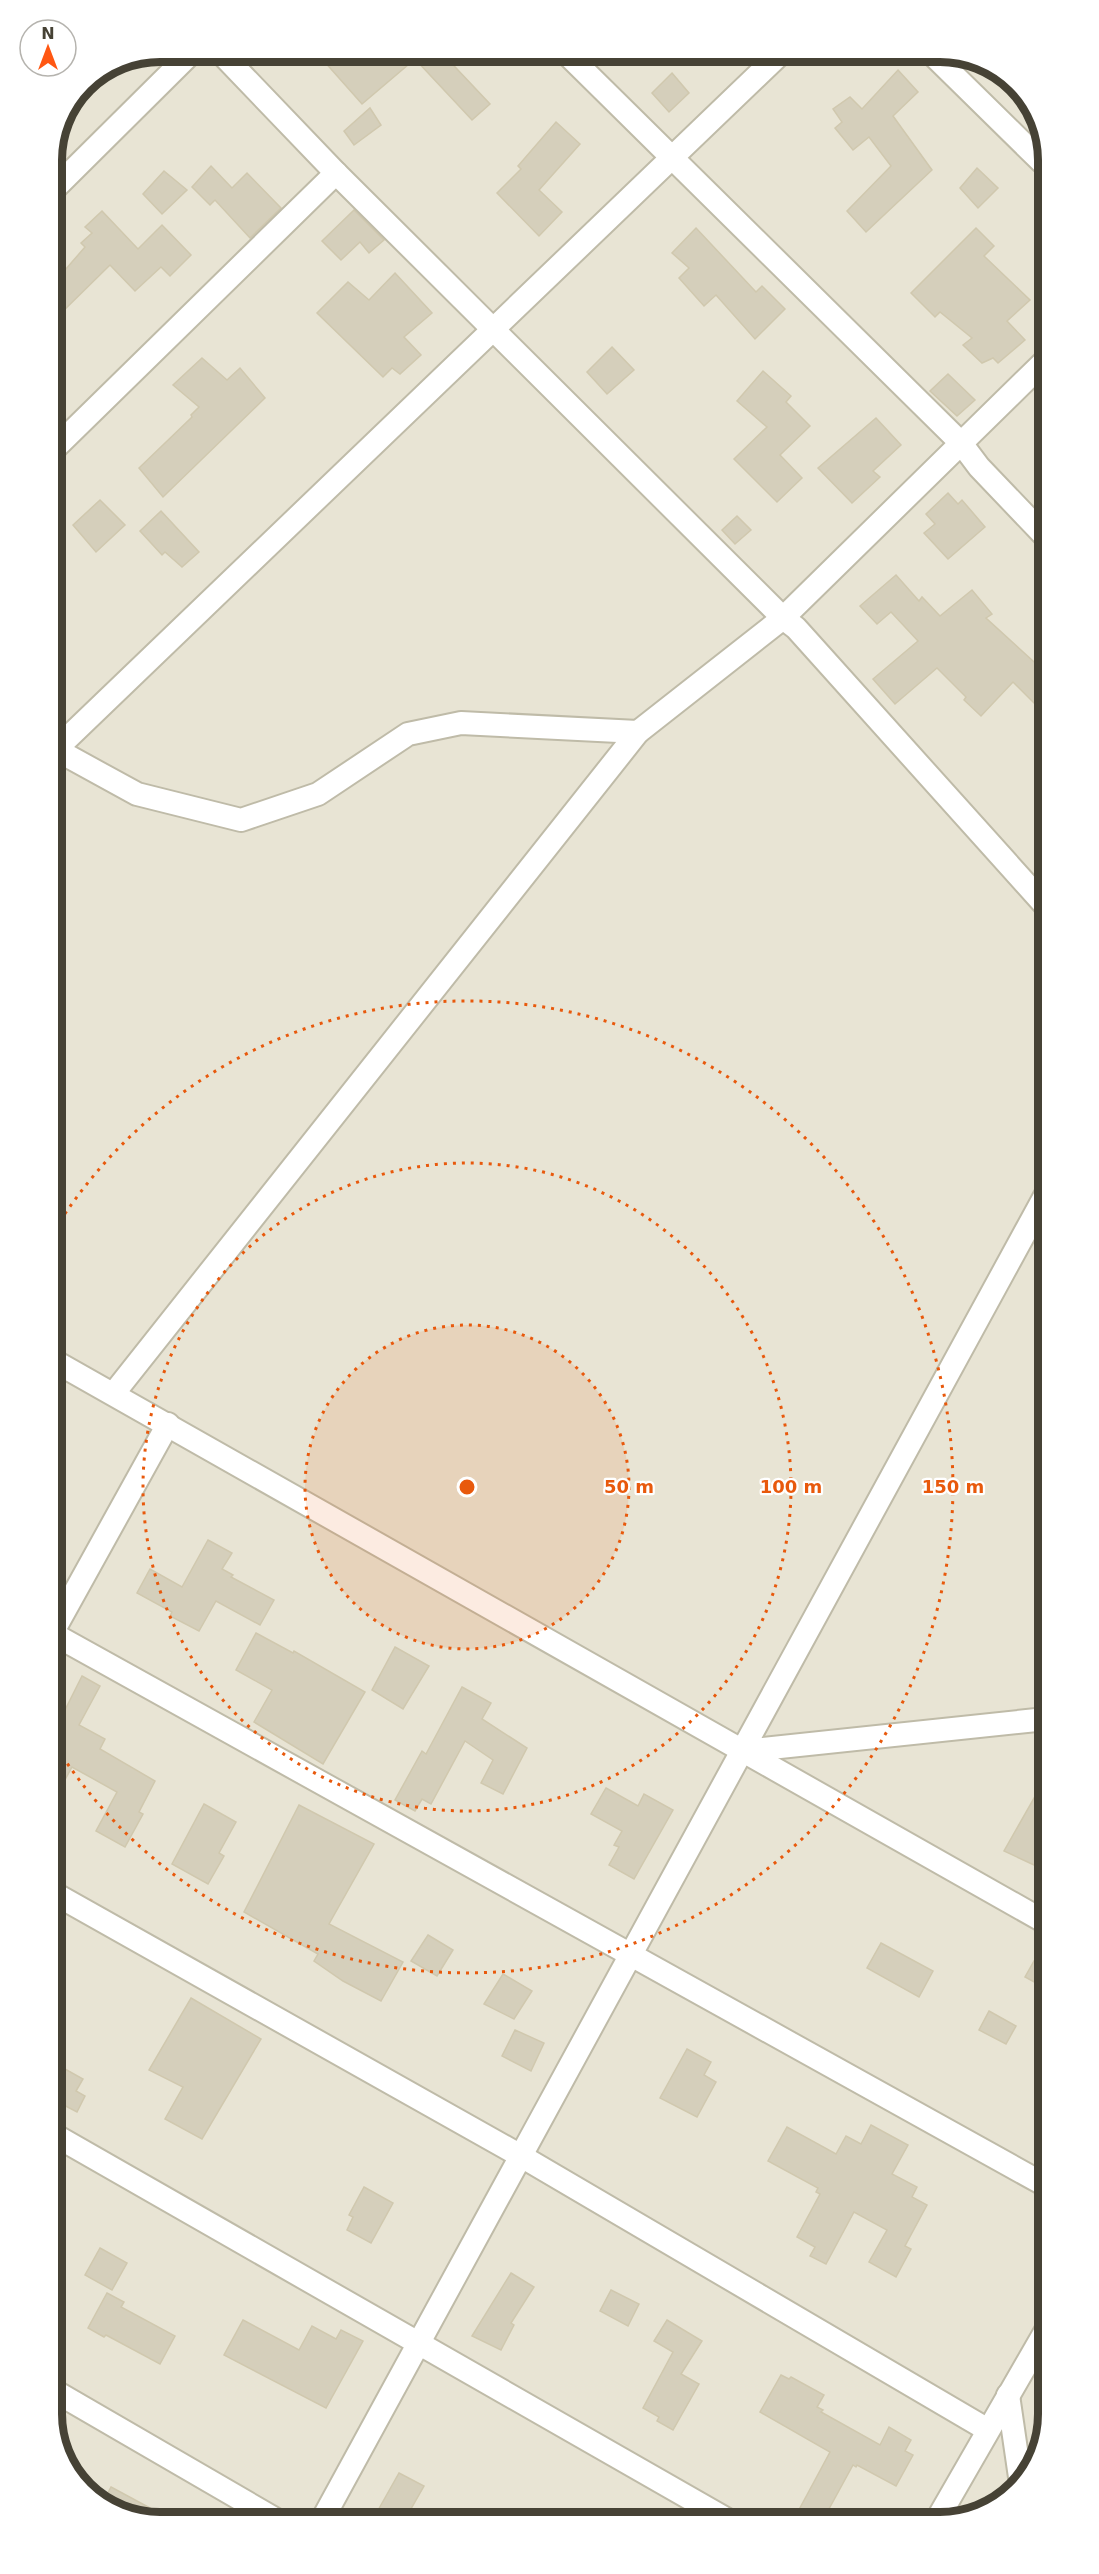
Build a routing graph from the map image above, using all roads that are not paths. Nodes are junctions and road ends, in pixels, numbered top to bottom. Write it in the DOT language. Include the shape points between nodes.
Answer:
graph roads {
  1 [pos="183,62"];
  2 [pos="230,62"];
  3 [pos="575,62"];
  4 [pos="772,62"];
  5 [pos="940,62"];
  6 [pos="1037,157"];
  7 [pos="672,158"];
  8 [pos="336,172"];
  9 [pos="62,181"];
  10 [pos="493,329"];
  11 [pos="1037,369"];
  12 [pos="62,441"];
  13 [pos="961,443"];
  14 [pos="1037,528"];
  15 [pos="783,618"];
  16 [pos="638,732"];
  17 [pos="62,741"];
  18 [pos="62,755"];
  19 [pos="1037,896"];
  20 [pos="1037,1211"];
  21 [pos="62,1365"];
  22 [pos="114,1393"];
  23 [pos="168,1424"];
  24 [pos="62,1615"];
  25 [pos="62,1639"];
  26 [pos="1037,1720"];
  27 [pos="743,1750"];
  28 [pos="62,1898"];
  29 [pos="1037,1917"];
  30 [pos="631,1955"];
  31 [pos="62,2139"];
  32 [pos="521,2156"];
  33 [pos="1037,2180"];
  34 [pos="418,2343"];
  35 [pos="1037,2346"];
  36 [pos="62,2395"];
  37 [pos="1008,2395"];
  38 [pos="988,2430"];
  39 [pos="1018,2472"];
  40 [pos="263,2512"];
  41 [pos="326,2512"];
  42 [pos="714,2512"];
  43 [pos="941,2512"];
  1 -- 9 [label="street"];
  2 -- 8 [label="street"];
  3 -- 7 [label="street"];
  4 -- 7 [label="street"];
  5 -- 6 [label="street"];
  7 -- 10 [label="street"];
  7 -- 13 [label="street"];
  8 -- 10 [label="street"];
  8 -- 12 [label="street"];
  10 -- 15 [label="street"];
  10 -- 17 [label="street"];
  11 -- 13 [label="street"];
  13 -- 14 [label="street"];
  13 -- 15 [label="street"];
  15 -- 16 [label="street"];
  15 -- 19 [label="street"];
  16 -- 18 [label="street" via="461,723 408,734 318,794 242,820 137,794"];
  16 -- 22 [label="street"];
  20 -- 27 [label="street"];
  21 -- 22 [label="street"];
  22 -- 23 [label="street"];
  23 -- 24 [label="street"];
  23 -- 27 [label="street"];
  25 -- 30 [label="street"];
  26 -- 27 [label="street"];
  27 -- 29 [label="street"];
  27 -- 30 [label="street"];
  28 -- 32 [label="street"];
  30 -- 32 [label="street"];
  30 -- 33 [label="street"];
  31 -- 34 [label="street"];
  32 -- 34 [label="street"];
  32 -- 38 [label="street"];
  34 -- 41 [label="street"];
  34 -- 42 [label="street"];
  35 -- 37 [label="street"];
  36 -- 40 [label="street"];
  37 -- 38 [label="street"];
  37 -- 39 [label="street"];
  38 -- 43 [label="street"];
}
